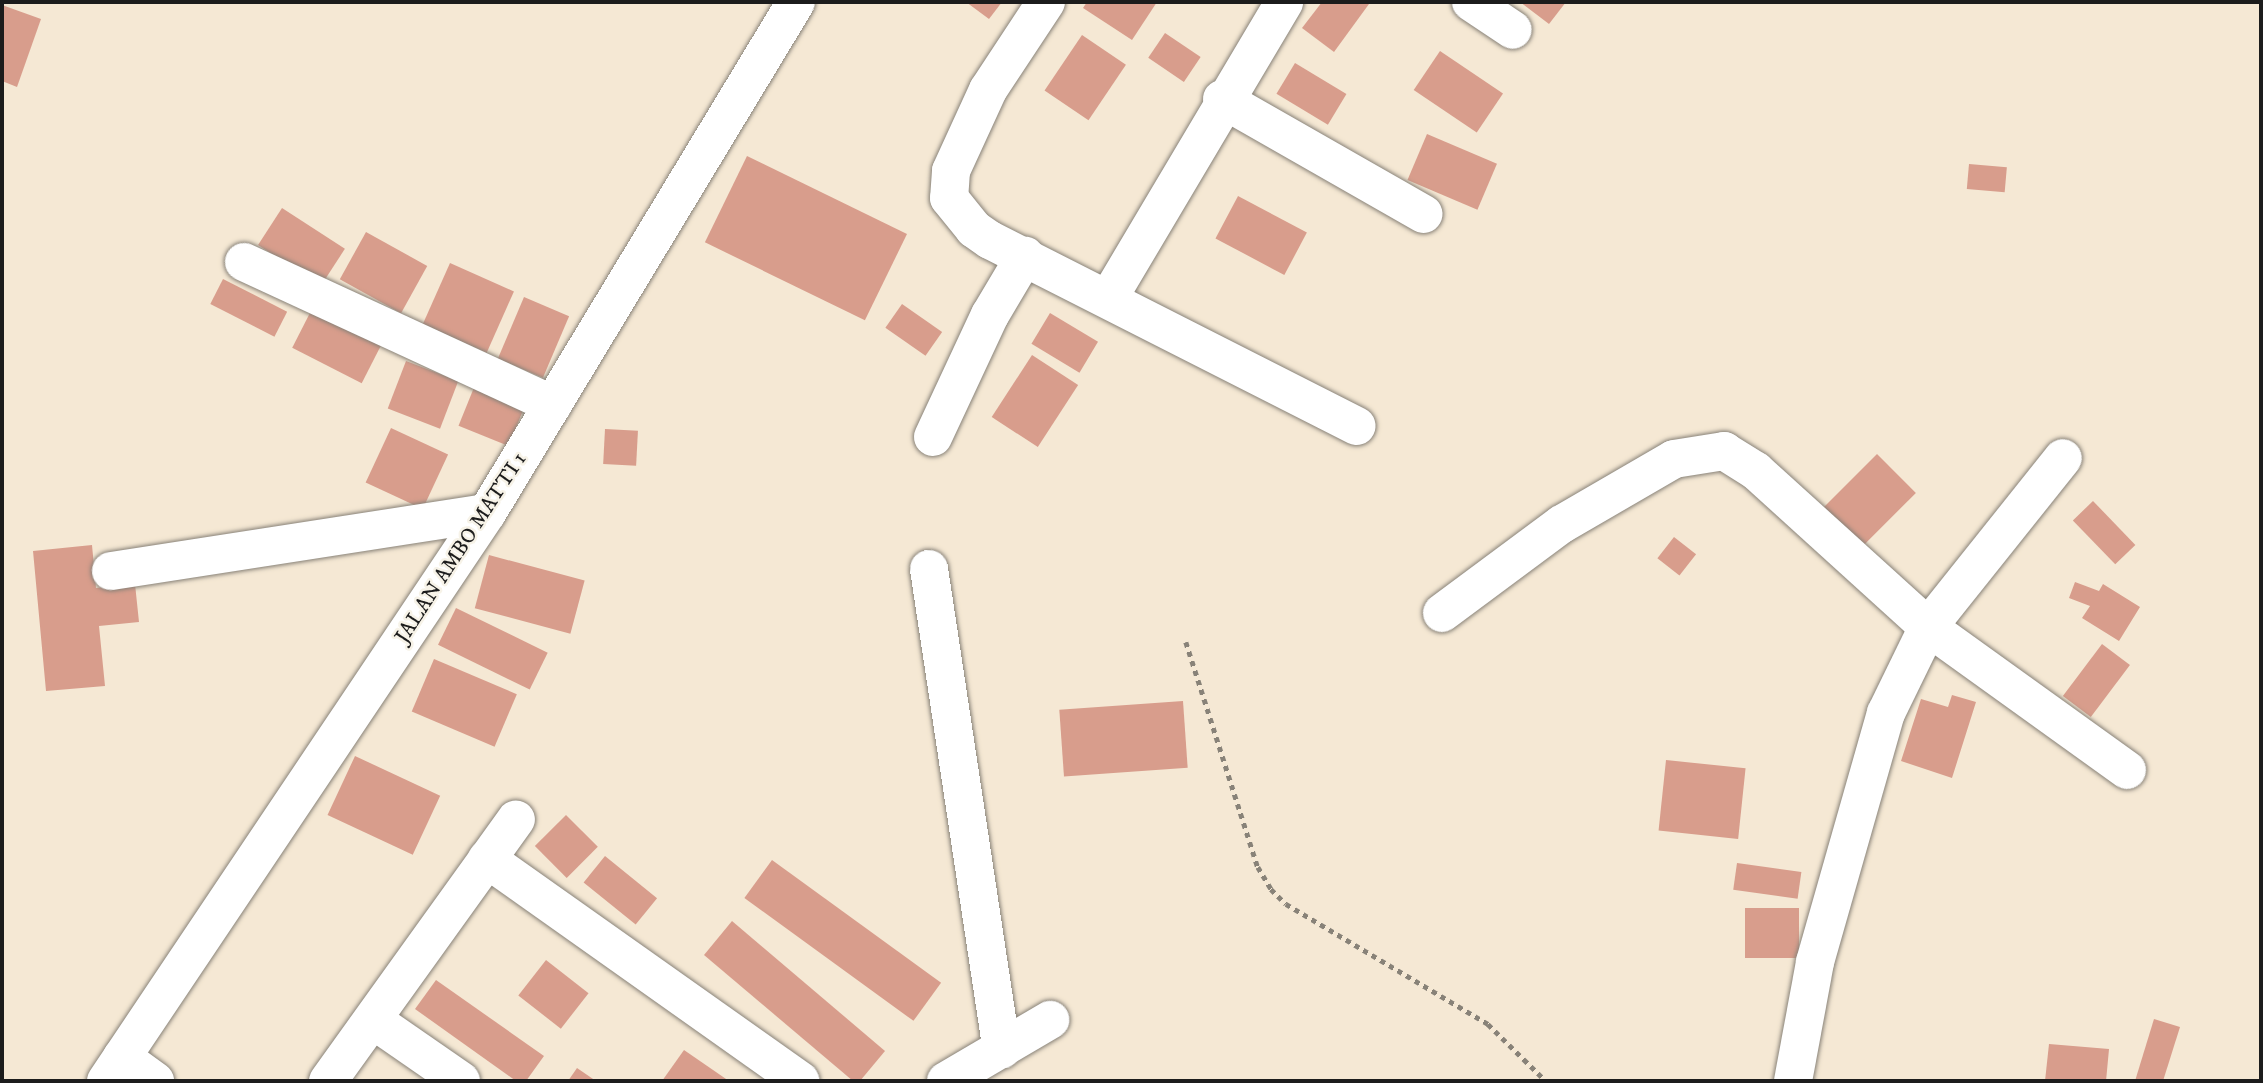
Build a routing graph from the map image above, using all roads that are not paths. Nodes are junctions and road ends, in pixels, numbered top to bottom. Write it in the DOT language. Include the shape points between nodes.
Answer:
graph roads {
  1 [pos="796,2"];
  2 [pos="1046,2"];
  3 [pos="1284,2"];
  4 [pos="1471,2"];
  5 [pos="1513,30"];
  6 [pos="1222,100"];
  7 [pos="1424,214"];
  8 [pos="1025,256"];
  9 [pos="244,262"];
  10 [pos="1108,299"];
  11 [pos="553,405"];
  12 [pos="1357,426"];
  13 [pos="933,437"];
  14 [pos="2063,458"];
  15 [pos="486,513"];
  16 [pos="929,569"];
  17 [pos="111,571"];
  18 [pos="1442,613"];
  19 [pos="1928,627"];
  20 [pos="2127,771"];
  21 [pos="516,819"];
  22 [pos="487,859"];
  23 [pos="373,1020"];
  24 [pos="1050,1020"];
  25 [pos="1002,1049"];
  26 [pos="114,1069"];
  27 [pos="155,1081"];
  28 [pos="328,1081"];
  29 [pos="461,1081"];
  30 [pos="800,1081"];
  31 [pos="946,1081"];
  32 [pos="1793,1081"];
  1 -- 11 [label="street, JALAN AMBO MATTI 1"];
  2 -- 8 [label="street" via="988,90 951,171 949,198 974,229"];
  3 -- 6 [label="street"];
  4 -- 5 [label="street"];
  6 -- 7 [label="street"];
  6 -- 10 [label="street"];
  8 -- 10 [label="street"];
  8 -- 13 [label="street" via="990,315"];
  9 -- 11 [label="street"];
  10 -- 12 [label="street"];
  11 -- 15 [label="street, JALAN AMBO MATTI 1"];
  14 -- 19 [label="street"];
  15 -- 17 [label="street"];
  15 -- 26 [label="street, JALAN AMBO MATTI 1"];
  16 -- 25 [label="street"];
  18 -- 19 [label="street" via="1562,524 1674,459 1724,451 1756,471"];
  19 -- 20 [label="street"];
  19 -- 32 [label="street" via="1886,713 1867,771 1815,962"];
  21 -- 22 [label="street"];
  22 -- 23 [label="street"];
  22 -- 30 [label="street"];
  23 -- 28 [label="street"];
  23 -- 29 [label="street"];
  24 -- 25 [label="street"];
  25 -- 31 [label="street"];
  26 -- 27 [label="street"];
}
